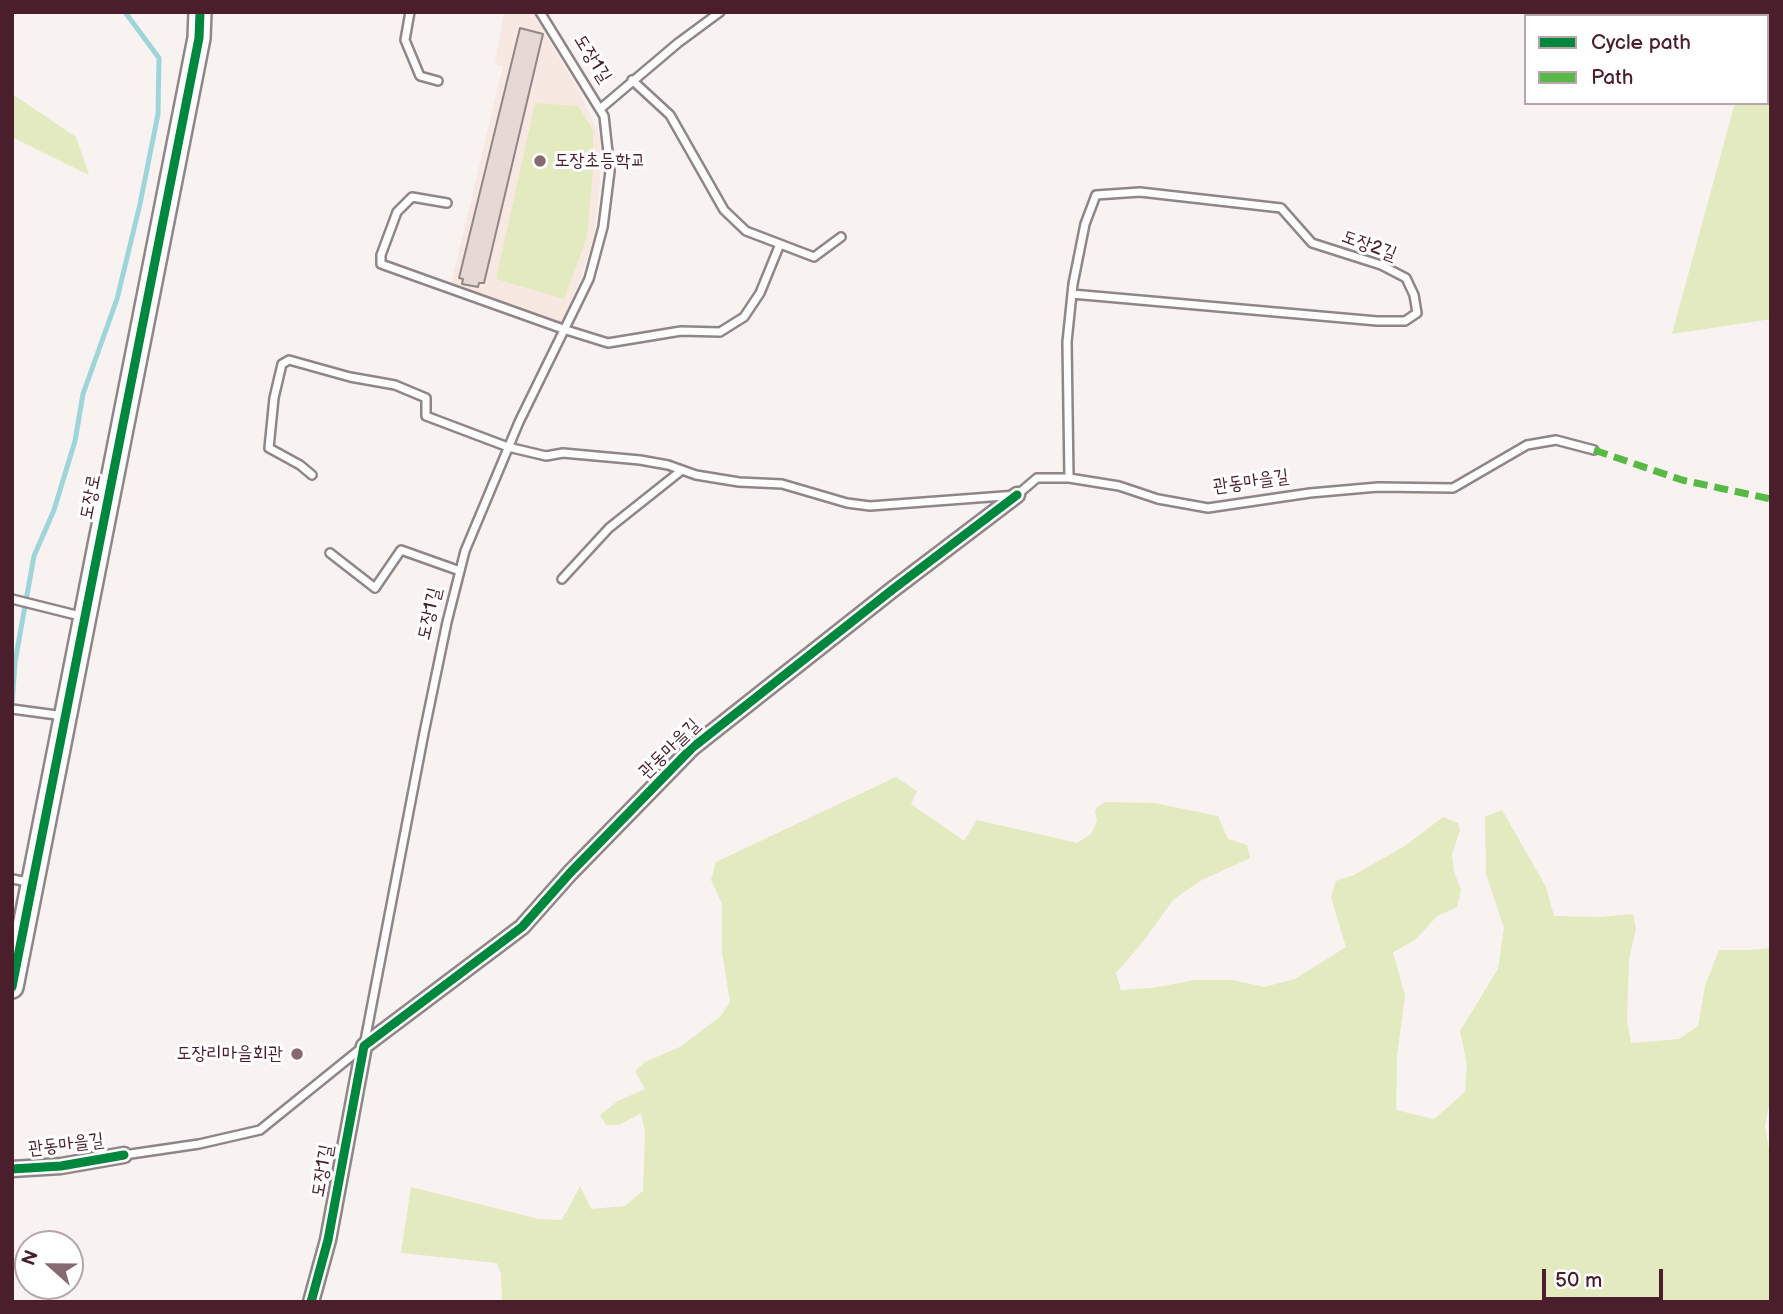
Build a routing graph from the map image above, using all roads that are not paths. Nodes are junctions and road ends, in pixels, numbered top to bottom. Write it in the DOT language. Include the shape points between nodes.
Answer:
graph roads {
  1 [pos="200,12"];
  2 [pos="410,12"];
  3 [pos="540,12"];
  4 [pos="720,12"];
  5 [pos="632,80"];
  6 [pos="438,81"];
  7 [pos="600,109"];
  8 [pos="447,203"];
  9 [pos="841,237"];
  10 [pos="780,244"];
  11 [pos="1072,294"];
  12 [pos="563,329"];
  13 [pos="508,447"];
  14 [pos="1594,450"];
  15 [pos="682,470"];
  16 [pos="312,475"];
  17 [pos="1069,478"];
  18 [pos="1017,495"];
  19 [pos="330,553"];
  20 [pos="460,571"];
  21 [pos="562,579"];
  22 [pos="12,598"];
  23 [pos="85,617"];
  24 [pos="12,709"];
  25 [pos="65,717"];
  26 [pos="22,881"];
  27 [pos="12,987"];
  28 [pos="364,1046"];
  29 [pos="124,1155"];
  30 [pos="12,1159"];
  31 [pos="12,1168"];
  32 [pos="28,1168"];
  33 [pos="12,1177"];
  34 [pos="311,1302"];
  1 -- 23 [label="street, 도장로"];
  2 -- 6 [label="lane" via="405,40 420,76"];
  3 -- 7 [label="lane, 도장1길"];
  4 -- 5 [label="lane"];
  5 -- 7 [label="lane"];
  5 -- 10 [label="lane" via="670,115 723,210 746,231"];
  7 -- 12 [label="lane, 도장1길" via="610,171 603,228 589,279"];
  8 -- 12 [label="lane" via="412,197 397,212 381,264"];
  9 -- 10 [label="lane" via="814,257"];
  10 -- 12 [label="lane" via="760,293 744,317 720,332 681,331 608,343"];
  11 -- 11 [label="lane, 도장2길" via="1085,224 1096,195 1140,192 1281,208 1312,243 1406,278 1417,313 1405,321 1377,321"];
  11 -- 17 [label="lane, 도장2길" via="1067,342"];
  12 -- 13 [label="lane, 도장1길"];
  13 -- 15 [label="lane" via="545,456 563,453 640,460"];
  13 -- 16 [label="lane" via="426,416 426,398 396,385 289,360 282,364 274,398 269,448"];
  13 -- 20 [label="lane, 도장1길"];
  14 -- 17 [label="lane, 관동마을길" via="1556,440 1527,445 1453,488 1378,487 1208,508"];
  15 -- 18 [label="lane" via="739,482 782,484 870,506"];
  15 -- 21 [label="lane" via="609,528"];
  17 -- 18 [label="lane, 관동마을길" via="1037,478"];
  18 -- 28 [label="street, 관동마을길" via="692,748 523,927"];
  19 -- 20 [label="lane" via="375,588 401,550"];
  20 -- 28 [label="lane, 도장1길"];
  22 -- 23 [label="lane"];
  23 -- 25 [label="street, 도장로"];
  24 -- 25 [label="lane"];
  25 -- 26 [label="street, 도장로"];
  26 -- 27 [label="street, 도장로"];
  28 -- 29 [label="lane, 관동마을길" via="260,1130"];
  28 -- 34 [label="street, 도장1길" via="328,1240"];
  29 -- 32 [label="street, 관동마을길"];
  30 -- 32 [label="street"];
  31 -- 32 [label="street, 관동마을길"];
  32 -- 33 [label="street"];
}
